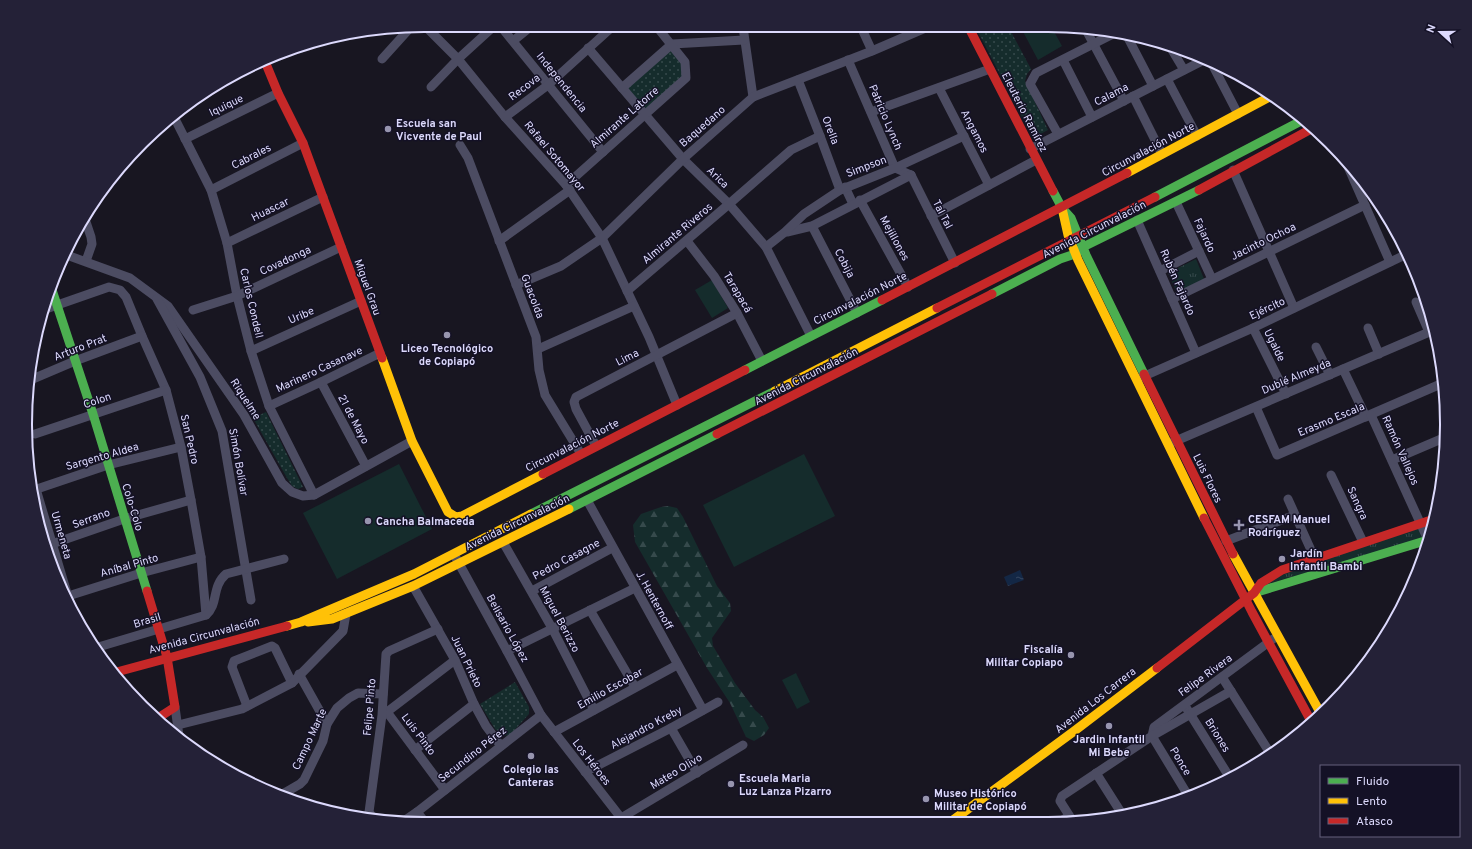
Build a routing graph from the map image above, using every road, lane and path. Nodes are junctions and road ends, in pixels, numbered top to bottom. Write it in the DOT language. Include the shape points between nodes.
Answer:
graph roads {
  1 [pos="431,32"];
  2 [pos="488,32"];
  3 [pos="505,32"];
  4 [pos="524,32"];
  5 [pos="606,32"];
  6 [pos="661,32"];
  7 [pos="743,32"];
  8 [pos="863,32"];
  9 [pos="916,32"];
  10 [pos="971,32"];
  11 [pos="406,33"];
  12 [pos="1088,34"];
  13 [pos="1108,37"];
  14 [pos="744,40"];
  15 [pos="513,41"];
  16 [pos="1130,41"];
  17 [pos="672,44"];
  18 [pos="1094,44"];
  19 [pos="588,48"];
  20 [pos="872,51"];
  21 [pos="1175,53"];
  22 [pos="382,58"];
  23 [pos="458,59"];
  24 [pos="848,60"];
  25 [pos="1063,60"];
  26 [pos="1199,62"];
  27 [pos="267,65"];
  28 [pos="990,69"];
  29 [pos="1215,69"];
  30 [pos="1184,70"];
  31 [pos="1168,79"];
  32 [pos="798,80"];
  33 [pos="548,85"];
  34 [pos="1153,86"];
  35 [pos="431,87"];
  36 [pos="622,88"];
  37 [pos="939,88"];
  38 [pos="278,93"];
  39 [pos="1133,96"];
  40 [pos="753,97"];
  41 [pos="1267,98"];
  42 [pos="1124,101"];
  43 [pos="871,112"];
  44 [pos="1238,114"];
  45 [pos="645,115"];
  46 [pos="505,117"];
  47 [pos="1092,117"];
  48 [pos="176,121"];
  49 [pos="1298,123"];
  50 [pos="1308,131"];
  51 [pos="1058,134"];
  52 [pos="820,136"];
  53 [pos="964,136"];
  54 [pos="1197,136"];
  55 [pos="185,139"];
  56 [pos="303,143"];
  57 [pos="460,145"];
  58 [pos="1030,149"];
  59 [pos="603,152"];
  60 [pos="1162,154"];
  61 [pos="683,159"];
  62 [pos="1036,160"];
  63 [pos="895,168"];
  64 [pos="1233,170"];
  65 [pos="911,175"];
  66 [pos="1354,179"];
  67 [pos="989,185"];
  68 [pos="568,187"];
  69 [pos="843,189"];
  70 [pos="211,190"];
  71 [pos="323,197"];
  72 [pos="857,202"];
  73 [pos="1176,202"];
  74 [pos="730,204"];
  75 [pos="1365,205"];
  76 [pos="1062,208"];
  77 [pos="931,216"];
  78 [pos="1137,220"];
  79 [pos="87,225"];
  80 [pos="812,226"];
  81 [pos="785,232"];
  82 [pos="1079,236"];
  83 [pos="602,238"];
  84 [pos="687,240"];
  85 [pos="499,241"];
  86 [pos="1069,241"];
  87 [pos="228,243"];
  88 [pos="766,246"];
  89 [pos="341,247"];
  90 [pos="1083,247"];
  91 [pos="1199,251"];
  92 [pos="1269,251"];
  93 [pos="1075,254"];
  94 [pos="70,256"];
  95 [pos="1402,256"];
  96 [pos="86,261"];
  97 [pos="1390,262"];
  98 [pos="955,263"];
  99 [pos="1160,271"];
  100 [pos="1212,279"];
  101 [pos="516,285"];
  102 [pos="908,287"];
  103 [pos="626,291"];
  104 [pos="54,295"];
  105 [pos="155,296"];
  106 [pos="237,296"];
  107 [pos="1172,299"];
  108 [pos="361,301"];
  109 [pos="1416,302"];
  110 [pos="57,304"];
  111 [pos="634,306"];
  112 [pos="50,307"];
  113 [pos="1294,308"];
  114 [pos="193,310"];
  115 [pos="857,312"];
  116 [pos="738,313"];
  117 [pos="1427,323"];
  118 [pos="1253,328"];
  119 [pos="1368,328"];
  120 [pos="1429,332"];
  121 [pos="142,336"];
  122 [pos="811,336"];
  123 [pos="1316,347"];
  124 [pos="538,349"];
  125 [pos="251,351"];
  126 [pos="380,353"];
  127 [pos="1196,353"];
  128 [pos="1379,354"];
  129 [pos="657,356"];
  130 [pos="74,361"];
  131 [pos="762,361"];
  132 [pos="1343,369"];
  133 [pos="1330,375"];
  134 [pos="35,378"];
  135 [pos="1141,378"];
  136 [pos="321,382"];
  137 [pos="1438,385"];
  138 [pos="166,390"];
  139 [pos="1286,394"];
  140 [pos="677,405"];
  141 [pos="269,406"];
  142 [pos="1256,407"];
  143 [pos="93,414"];
  144 [pos="1369,416"];
  145 [pos="36,434"];
  146 [pos="1439,440"];
  147 [pos="412,441"];
  148 [pos="1172,443"];
  149 [pos="596,446"];
  150 [pos="181,447"];
  151 [pos="581,454"];
  152 [pos="1392,460"];
  153 [pos="108,465"];
  154 [pos="366,466"];
  155 [pos="1331,475"];
  156 [pos="38,489"];
  157 [pos="314,494"];
  158 [pos="1288,499"];
  159 [pos="191,500"];
  160 [pos="587,500"];
  161 [pos="1295,515"];
  162 [pos="456,518"];
  163 [pos="124,519"];
  164 [pos="1428,520"];
  165 [pos="1420,523"];
  166 [pos="1425,533"];
  167 [pos="1226,541"];
  168 [pos="503,542"];
  169 [pos="1363,542"];
  170 [pos="1422,542"];
  171 [pos="51,544"];
  172 [pos="612,548"];
  173 [pos="453,554"];
  174 [pos="201,557"];
  175 [pos="284,558"];
  176 [pos="1315,559"];
  177 [pos="459,564"];
  178 [pos="245,569"];
  179 [pos="141,574"];
  180 [pos="413,586"];
  181 [pos="635,588"];
  182 [pos="532,591"];
  183 [pos="1254,593"];
  184 [pos="71,595"];
  185 [pos="1246,599"];
  186 [pos="251,600"];
  187 [pos="590,610"];
  188 [pos="346,614"];
  189 [pos="206,615"];
  190 [pos="301,622"];
  191 [pos="552,628"];
  192 [pos="158,629"];
  193 [pos="438,629"];
  194 [pos="1278,636"];
  195 [pos="1268,642"];
  196 [pos="101,646"];
  197 [pos="507,651"];
  198 [pos="167,657"];
  199 [pos="455,660"];
  200 [pos="677,665"];
  201 [pos="119,671"];
  202 [pos="299,674"];
  203 [pos="1222,677"];
  204 [pos="292,683"];
  205 [pos="635,687"];
  206 [pos="1231,691"];
  207 [pos="383,694"];
  208 [pos="718,702"];
  209 [pos="474,704"];
  210 [pos="1184,705"];
  211 [pos="247,706"];
  212 [pos="175,707"];
  213 [pos="1317,709"];
  214 [pos="594,710"];
  215 [pos="702,710"];
  216 [pos="384,714"];
  217 [pos="1190,714"];
  218 [pos="541,715"];
  219 [pos="161,716"];
  220 [pos="1310,717"];
  221 [pos="327,724"];
  222 [pos="178,725"];
  223 [pos="671,728"];
  224 [pos="178,730"];
  225 [pos="554,732"];
  226 [pos="1152,736"];
  227 [pos="743,745"];
  228 [pos="501,746"];
  229 [pos="415,750"];
  230 [pos="1268,750"];
  231 [pos="585,772"];
  232 [pos="696,773"];
  233 [pos="1096,773"];
  234 [pos="1227,774"];
  235 [pos="445,790"];
  236 [pos="287,792"];
  237 [pos="1186,792"];
  238 [pos="1119,810"];
  239 [pos="417,812"];
  240 [pos="370,813"];
  241 [pos="411,816"];
  242 [pos="1070,816"];
  243 [pos="421,817"];
  244 [pos="620,817"];
  245 [pos="629,817"];
  246 [pos="957,817"];
  1 -- 23 [label="street, Rafael Sotomayor"];
  2 -- 23 [label="street"];
  3 -- 15 [label="street, Independencia"];
  4 -- 15 [label="street"];
  5 -- 19 [label="street, Recova"];
  6 -- 17 [label="street"];
  7 -- 14 [label="street"];
  8 -- 20 [label="street"];
  9 -- 20 [label="street, Baquedano"];
  10 -- 28 [label="main road, Eleuterio Ramírez"];
  11 -- 22 [label="street"];
  12 -- 18 [label="street"];
  13 -- 18 [label="street"];
  14 -- 17 [label="street"];
  14 -- 40 [label="street"];
  15 -- 33 [label="street, Independencia"];
  16 -- 34 [label="street"];
  17 -- 36 [label="street"];
  17 -- 45 [label="street, Almirante Latorre" via="685,62 686,78"];
  18 -- 25 [label="street"];
  18 -- 42 [label="street"];
  19 -- 33 [label="street, Recova"];
  19 -- 36 [label="street, Arica"];
  20 -- 24 [label="street, Baquedano"];
  21 -- 30 [label="street"];
  23 -- 35 [label="street"];
  23 -- 46 [label="street, Rafael Sotomayor"];
  24 -- 32 [label="street, Baquedano"];
  24 -- 43 [label="street, Patricio Lynch"];
  25 -- 47 [label="street"];
  25 -- 51 [label="street" via="1036,74 1030,84"];
  26 -- 30 [label="street, Calama"];
  27 -- 38 [label="main road, Miguel Grau"];
  28 -- 37 [label="street"];
  28 -- 58 [label="main road, Eleuterio Ramírez"];
  29 -- 44 [label="street"];
  30 -- 31 [label="street, Calama"];
  31 -- 34 [label="street, Calama"];
  31 -- 54 [label="street"];
  32 -- 40 [label="street, Baquedano"];
  32 -- 52 [label="street, Orella"];
  33 -- 46 [label="street, Recova"];
  33 -- 59 [label="street, Independencia"];
  34 -- 39 [label="street, Calama"];
  36 -- 45 [label="street, Arica"];
  37 -- 43 [label="street"];
  37 -- 53 [label="street, Angamos"];
  38 -- 55 [label="street, Iquique"];
  38 -- 56 [label="main road, Miguel Grau"];
  39 -- 42 [label="street, Calama"];
  39 -- 60 [label="street"];
  40 -- 61 [label="street, Baquedano"];
  41 -- 44 [label="main road, Circunvalación Norte"];
  42 -- 47 [label="street, Calama"];
  43 -- 63 [label="street, Patricio Lynch"];
  44 -- 54 [label="main road, Circunvalación Norte"];
  45 -- 59 [label="street, Almirante Latorre"];
  45 -- 61 [label="street, Arica"];
  46 -- 68 [label="street, Rafael Sotomayor"];
  47 -- 51 [label="street, Calama"];
  48 -- 55 [label="street, Carlos Condell"];
  49 -- 82 [label="main road, Avenida Circunvalación"];
  50 -- 64 [label="main road, Avenida Circunvalación"];
  51 -- 58 [label="street, Calama"];
  52 -- 69 [label="street, Orella"];
  52 -- 74 [label="street, Almirante Riveros" via="791,150"];
  53 -- 63 [label="street, Simpson"];
  53 -- 67 [label="street, Angamos"];
  54 -- 60 [label="main road, Circunvalación Norte"];
  55 -- 70 [label="street, Carlos Condell"];
  56 -- 70 [label="street, Cabrales"];
  56 -- 71 [label="main road, Miguel Grau"];
  57 -- 85 [label="street, Guacolda" via="468,158"];
  58 -- 62 [label="main road, Eleuterio Ramírez"];
  59 -- 68 [label="street, Almirante Latorre"];
  60 -- 76 [label="main road, Circunvalación Norte"];
  61 -- 74 [label="street, Arica"];
  61 -- 83 [label="street, Baquedano"];
  62 -- 67 [label="street"];
  62 -- 76 [label="main road, Eleuterio Ramírez"];
  63 -- 65 [label="street, Patricio Lynch"];
  63 -- 69 [label="street, Simpson"];
  64 -- 73 [label="main road, Avenida Circunvalación"];
  64 -- 92 [label="street"];
  65 -- 72 [label="street, Simpson"];
  65 -- 77 [label="street, Tal Tal"];
  66 -- 75 [label="street"];
  67 -- 77 [label="street"];
  68 -- 83 [label="street, Rafael Sotomayor"];
  68 -- 85 [label="street, Almirante Latorre"];
  69 -- 72 [label="street, Orella"];
  69 -- 81 [label="street, Simpson" via="804,214"];
  70 -- 87 [label="street, Carlos Condell"];
  71 -- 87 [label="street, Huascar"];
  71 -- 89 [label="main road, Miguel Grau"];
  72 -- 80 [label="street, Simpson"];
  72 -- 102 [label="street, Mejillones"];
  73 -- 78 [label="main road, Avenida Circunvalación"];
  73 -- 91 [label="street, Fajardo"];
  74 -- 84 [label="street, Almirante Riveros"];
  74 -- 88 [label="street, Arica"];
  75 -- 92 [label="street, Jacinto Ochoa"];
  75 -- 97 [label="street"];
  76 -- 82 [label="main road, Eleuterio Ramírez" via="1071,218"];
  76 -- 86 [label="main road, Eleuterio Ramírez"];
  76 -- 98 [label="main road, Circunvalación Norte"];
  77 -- 98 [label="street, Tal Tal"];
  78 -- 90 [label="main road, Avenida Circunvalación"];
  78 -- 99 [label="street, Rubén Fajardo"];
  79 -- 96 [label="street" via="92,244"];
  80 -- 81 [label="street, Simpson"];
  80 -- 115 [label="street, Cobija"];
  81 -- 88 [label="street, Simpson"];
  82 -- 86 [label="main road, Avenida Circunvalación"];
  82 -- 90 [label="main road, Eleuterio Ramírez"];
  83 -- 101 [label="street, Baquedano" via="561,266"];
  83 -- 103 [label="street, Rafael Sotomayor"];
  84 -- 103 [label="street, Almirante Riveros"];
  84 -- 116 [label="street, Tarapacá"];
  85 -- 101 [label="street, Guacolda"];
  86 -- 93 [label="main road, Eleuterio Ramírez"];
  86 -- 173 [label="main road, Avenida Circunvalación"];
  87 -- 106 [label="street, Carlos Condell"];
  88 -- 122 [label="street, Arica"];
  89 -- 106 [label="street, Covadonga"];
  89 -- 108 [label="main road, Miguel Grau"];
  90 -- 93 [label="main road, Avenida Circunvalación"];
  90 -- 135 [label="main road, Luis Flores"];
  91 -- 99 [label="street"];
  91 -- 100 [label="street, Fajardo"];
  92 -- 100 [label="street, Jacinto Ochoa"];
  92 -- 113 [label="street"];
  93 -- 135 [label="main road, Luis Flores"];
  93 -- 160 [label="main road, Avenida Circunvalación"];
  94 -- 96 [label="street, Riquelme"];
  95 -- 97 [label="street, Ejército"];
  96 -- 105 [label="street, Riquelme" via="130,278"];
  97 -- 113 [label="street, Ejército"];
  98 -- 102 [label="main road, Circunvalación Norte"];
  99 -- 107 [label="street, Rubén Fajardo"];
  100 -- 107 [label="street, Jacinto Ochoa"];
  101 -- 124 [label="street, Guacolda" via="536,337"];
  102 -- 115 [label="main road, Circunvalación Norte"];
  103 -- 111 [label="street, Rafael Sotomayor"];
  104 -- 110 [label="main road, Colo-Colo"];
  105 -- 157 [label="street, Riquelme" via="168,306 244,415 282,483 292,492 303,496"];
  105 -- 178 [label="street, Simón Bolívar" via="200,378 222,431"];
  106 -- 114 [label="street, Covadonga"];
  106 -- 125 [label="street, Carlos Condell"];
  107 -- 127 [label="street, Rubén Fajardo"];
  108 -- 125 [label="street, Uribe"];
  108 -- 126 [label="main road, Miguel Grau"];
  109 -- 117 [label="street"];
  110 -- 112 [label="street"];
  110 -- 121 [label="street, San Pedro" via="109,287 120,290 126,297"];
  110 -- 130 [label="main road, Colo-Colo"];
  111 -- 124 [label="street"];
  111 -- 129 [label="street, Rafael Sotomayor"];
  113 -- 118 [label="street, Ejército"];
  115 -- 122 [label="main road, Circunvalación Norte"];
  116 -- 129 [label="street, Lima"];
  116 -- 131 [label="street, Tarapacá"];
  118 -- 127 [label="street, Ejército"];
  118 -- 139 [label="street, Ugalde"];
  119 -- 128 [label="street"];
  120 -- 128 [label="street, Dublé Almeyda"];
  121 -- 130 [label="street, Arturo Prat"];
  121 -- 138 [label="street, San Pedro"];
  122 -- 131 [label="main road, Circunvalación Norte"];
  123 -- 133 [label="street"];
  124 -- 151 [label="street, Guacolda" via="538,370 545,395"];
  125 -- 141 [label="street, Carlos Condell"];
  126 -- 136 [label="street, Marinero Casanave"];
  126 -- 147 [label="main road, Miguel Grau"];
  127 -- 135 [label="street, Ejército"];
  128 -- 132 [label="street, Dublé Almeyda"];
  129 -- 140 [label="street, Rafael Sotomayor"];
  129 -- 149 [label="street, Lima" via="576,397 576,409"];
  130 -- 134 [label="street, Arturo Prat"];
  130 -- 143 [label="main road, Colo-Colo"];
  131 -- 140 [label="main road, Circunvalación Norte"];
  132 -- 133 [label="street, Dublé Almeyda"];
  132 -- 144 [label="street, Ramón Vallejos"];
  133 -- 139 [label="street, Dublé Almeyda"];
  135 -- 148 [label="main road, Luis Flores"];
  136 -- 141 [label="street, Marinero Casanave"];
  136 -- 154 [label="street, 21 de Mayo"];
  137 -- 144 [label="street, Erasmo Escala"];
  138 -- 143 [label="street, Colon"];
  138 -- 150 [label="street, San Pedro"];
  139 -- 142 [label="street, Dublé Almeyda"];
  140 -- 149 [label="main road, Circunvalación Norte"];
  141 -- 157 [label="street, Carlos Condell"];
  142 -- 144 [label="street, Erasmo Escala" via="1277,455"];
  142 -- 148 [label="street, Dublé Almeyda"];
  143 -- 145 [label="street, Colon"];
  143 -- 153 [label="main road, Colo-Colo"];
  144 -- 152 [label="street, Ramón Vallejos"];
  146 -- 152 [label="street"];
  147 -- 154 [label="street"];
  147 -- 162 [label="main road, Miguel Grau" via="448,512"];
  148 -- 167 [label="main road, Luis Flores"];
  148 -- 185 [label="main road, Luis Flores"];
  149 -- 151 [label="main road, Circunvalación Norte"];
  150 -- 153 [label="street, Sargento Aldea"];
  150 -- 159 [label="street, San Pedro"];
  151 -- 162 [label="main road, Circunvalación Norte"];
  152 -- 165 [label="street, Ramón Vallejos"];
  153 -- 156 [label="street, Sargento Aldea"];
  153 -- 163 [label="main road, Colo-Colo"];
  154 -- 157 [label="street"];
  155 -- 169 [label="street, Sangra"];
  158 -- 161 [label="street"];
  159 -- 163 [label="street, Serrano"];
  159 -- 174 [label="street, San Pedro"];
  160 -- 168 [label="main road, Avenida Circunvalación"];
  160 -- 172 [label="street, J. Henternoff"];
  161 -- 167 [label="street"];
  161 -- 176 [label="street"];
  163 -- 171 [label="street, Serrano"];
  163 -- 179 [label="main road, Colo-Colo"];
  164 -- 165 [label="main road, Avenida Los Carrera"];
  165 -- 166 [label="street, Ramón Vallejos"];
  165 -- 169 [label="main road, Avenida Los Carrera"];
  167 -- 183 [label="main road, Luis Flores"];
  168 -- 177 [label="main road, Avenida Circunvalación"];
  168 -- 182 [label="street, Miguel Berizzo"];
  169 -- 176 [label="main road, Avenida Los Carrera"];
  170 -- 183 [label="main road, Avenida Los Carrera"];
  172 -- 181 [label="street, J. Henternoff"];
  172 -- 182 [label="street, Pedro Casagne"];
  173 -- 177 [label="street, Belisario López"];
  173 -- 190 [label="main road, Avenida Circunvalación" via="414,574"];
  174 -- 179 [label="street, Aníbal Pinto"];
  174 -- 189 [label="street, San Pedro"];
  175 -- 178 [label="street"];
  176 -- 183 [label="main road, Avenida Los Carrera" via="1282,570 1261,583"];
  177 -- 180 [label="main road, Avenida Circunvalación"];
  177 -- 197 [label="street, Belisario López"];
  178 -- 186 [label="street, Simón Bolívar"];
  178 -- 189 [label="street" via="226,574 220,579 216,586 213,605"];
  179 -- 184 [label="street, Aníbal Pinto"];
  179 -- 192 [label="main road, Colo-Colo"];
  180 -- 188 [label="main road, Avenida Circunvalación"];
  180 -- 193 [label="street, Juan Prieto"];
  181 -- 187 [label="street"];
  181 -- 200 [label="street, J. Henternoff"];
  182 -- 191 [label="street, Miguel Berizzo"];
  183 -- 185 [label="main road, Avenida Los Carrera"];
  183 -- 194 [label="main road, Luis Flores"];
  185 -- 195 [label="main road, Luis Flores"];
  185 -- 246 [label="main road, Avenida Los Carrera" via="1067,737"];
  187 -- 191 [label="street"];
  187 -- 205 [label="street"];
  188 -- 190 [label="main road, Avenida Circunvalación" via="324,621"];
  188 -- 202 [label="street" via="343,631"];
  189 -- 192 [label="street, Brasil"];
  190 -- 198 [label="main road, Avenida Circunvalación"];
  191 -- 197 [label="street"];
  191 -- 214 [label="street, Miguel Berizzo"];
  192 -- 196 [label="street, Brasil"];
  192 -- 198 [label="main road, Colo-Colo"];
  193 -- 199 [label="street, Juan Prieto"];
  193 -- 207 [label="street, Felipe Pinto" via="386,654"];
  194 -- 195 [label="street, Felipe Rivera"];
  194 -- 213 [label="main road, Luis Flores"];
  195 -- 203 [label="street, Felipe Rivera"];
  195 -- 220 [label="main road, Luis Flores"];
  197 -- 218 [label="street, Belisario López"];
  198 -- 201 [label="main road, Avenida Circunvalación"];
  198 -- 212 [label="main road, Colo-Colo"];
  199 -- 209 [label="street, Juan Prieto"];
  199 -- 216 [label="street"];
  200 -- 205 [label="street, Emilio Escobar"];
  200 -- 215 [label="street, J. Henternoff"];
  202 -- 204 [label="street"];
  202 -- 221 [label="street"];
  203 -- 206 [label="street"];
  203 -- 210 [label="street, Felipe Rivera"];
  204 -- 211 [label="street"];
  204 -- 211 [label="street" via="272,646 234,661 232,667"];
  205 -- 214 [label="street, Emilio Escobar"];
  206 -- 217 [label="street, Felipe Rivera"];
  206 -- 230 [label="street"];
  207 -- 216 [label="street, Felipe Pinto"];
  207 -- 221 [label="street, Campo Marte" via="354,694 337,708"];
  208 -- 215 [label="street, Alejandro Kreby"];
  209 -- 228 [label="street, Juan Prieto"];
  209 -- 229 [label="street"];
  210 -- 217 [label="street, Briones"];
  210 -- 226 [label="street, Felipe Rivera" via="1154,727"];
  211 -- 222 [label="street"];
  212 -- 219 [label="main road"];
  212 -- 222 [label="street, Colo-Colo"];
  214 -- 225 [label="street, Emilio Escobar"];
  215 -- 223 [label="street, Alejandro Kreby"];
  216 -- 229 [label="street, Luis Pinto"];
  216 -- 240 [label="street, Felipe Pinto"];
  217 -- 226 [label="street, Felipe Rivera"];
  217 -- 234 [label="street, Briones"];
  218 -- 225 [label="street, Los Héroes"];
  218 -- 228 [label="street, Secundino Pérez"];
  221 -- 236 [label="street, Campo Marte" via="323,741 304,780"];
  222 -- 224 [label="street, Colo-Colo"];
  223 -- 231 [label="street, Alejandro Kreby"];
  223 -- 232 [label="street"];
  225 -- 231 [label="street, Los Héroes"];
  226 -- 233 [label="street, Felipe Rivera"];
  226 -- 237 [label="street, Ponce"];
  227 -- 232 [label="street, Mateo Olivo"];
  228 -- 235 [label="street, Secundino Pérez"];
  229 -- 235 [label="street, Luis Pinto"];
  231 -- 244 [label="street, Los Héroes"];
  232 -- 245 [label="street, Mateo Olivo"];
  233 -- 238 [label="street"];
  233 -- 242 [label="street, Felipe Rivera" via="1060,798"];
  235 -- 239 [label="street, Secundino Pérez"];
  239 -- 241 [label="street, Secundino Pérez"];
  239 -- 243 [label="street"];
}
